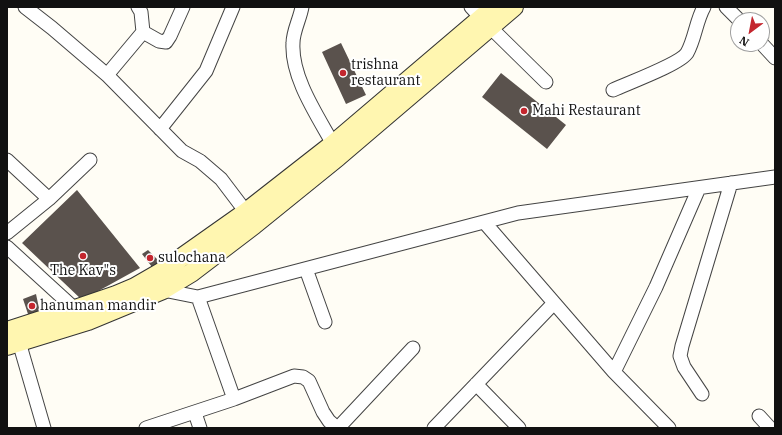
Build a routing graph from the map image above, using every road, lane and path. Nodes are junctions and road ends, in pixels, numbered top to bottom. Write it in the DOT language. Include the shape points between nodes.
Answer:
graph roads {
  1 [pos="25,7"];
  2 [pos="138,7"];
  3 [pos="183,7"];
  4 [pos="233,7"];
  5 [pos="302,7"];
  6 [pos="514,7"];
  7 [pos="704,7"];
  8 [pos="484,15"];
  9 [pos="143,32"];
  10 [pos="107,75"];
  11 [pos="546,82"];
  12 [pos="613,90"];
  13 [pos="160,130"];
  14 [pos="333,144"];
  15 [pos="7,160"];
  16 [pos="90,160"];
  17 [pos="775,177"];
  18 [pos="731,183"];
  19 [pos="699,188"];
  20 [pos="49,199"];
  21 [pos="246,212"];
  22 [pos="485,223"];
  23 [pos="7,233"];
  24 [pos="7,247"];
  25 [pos="306,269"];
  26 [pos="148,279"];
  27 [pos="162,290"];
  28 [pos="198,297"];
  29 [pos="554,303"];
  30 [pos="75,309"];
  31 [pos="325,322"];
  32 [pos="11,340"];
  33 [pos="413,348"];
  34 [pos="614,372"];
  35 [pos="476,384"];
  36 [pos="702,394"];
  37 [pos="234,400"];
  38 [pos="195,413"];
  39 [pos="758,416"];
  40 [pos="44,428"];
  41 [pos="146,428"];
  42 [pos="200,428"];
  43 [pos="338,428"];
  44 [pos="434,428"];
  45 [pos="519,428"];
  46 [pos="669,428"];
  47 [pos="770,428"];
  1 -- 10 [label="street"];
  2 -- 9 [label="street"];
  3 -- 9 [label="street" via="166,42"];
  4 -- 13 [label="street" via="206,71"];
  5 -- 14 [label="street" via="293,42 295,65 303,88"];
  6 -- 8 [label="main road"];
  7 -- 12 [label="street" via="686,54 673,63"];
  8 -- 11 [label="street"];
  8 -- 14 [label="main road"];
  8 -- 27 [label="main road" via="338,157 191,273"];
  9 -- 10 [label="street"];
  10 -- 13 [label="street"];
  13 -- 21 [label="street" via="182,151 200,161 221,178"];
  14 -- 21 [label="main road"];
  15 -- 20 [label="street"];
  16 -- 20 [label="street"];
  17 -- 18 [label="street"];
  18 -- 19 [label="street"];
  18 -- 36 [label="street" via="680,356 684,367"];
  19 -- 22 [label="street" via="518,213"];
  19 -- 34 [label="street" via="656,286"];
  20 -- 23 [label="street"];
  21 -- 26 [label="main road"];
  22 -- 25 [label="street"];
  22 -- 29 [label="street"];
  24 -- 30 [label="street"];
  25 -- 28 [label="street"];
  25 -- 31 [label="street"];
  26 -- 27 [label="street"];
  26 -- 30 [label="main road" via="135,287"];
  27 -- 28 [label="street"];
  27 -- 32 [label="main road" via="88,321"];
  28 -- 37 [label="street"];
  29 -- 34 [label="street"];
  29 -- 35 [label="street"];
  30 -- 32 [label="main road"];
  32 -- 40 [label="street"];
  33 -- 43 [label="street"];
  34 -- 46 [label="street"];
  35 -- 44 [label="street"];
  35 -- 45 [label="street"];
  37 -- 38 [label="street"];
  37 -- 43 [label="street" via="294,376 302,377 309,381 323,412"];
  38 -- 41 [label="street"];
  38 -- 42 [label="street"];
  39 -- 47 [label="street"];
}
